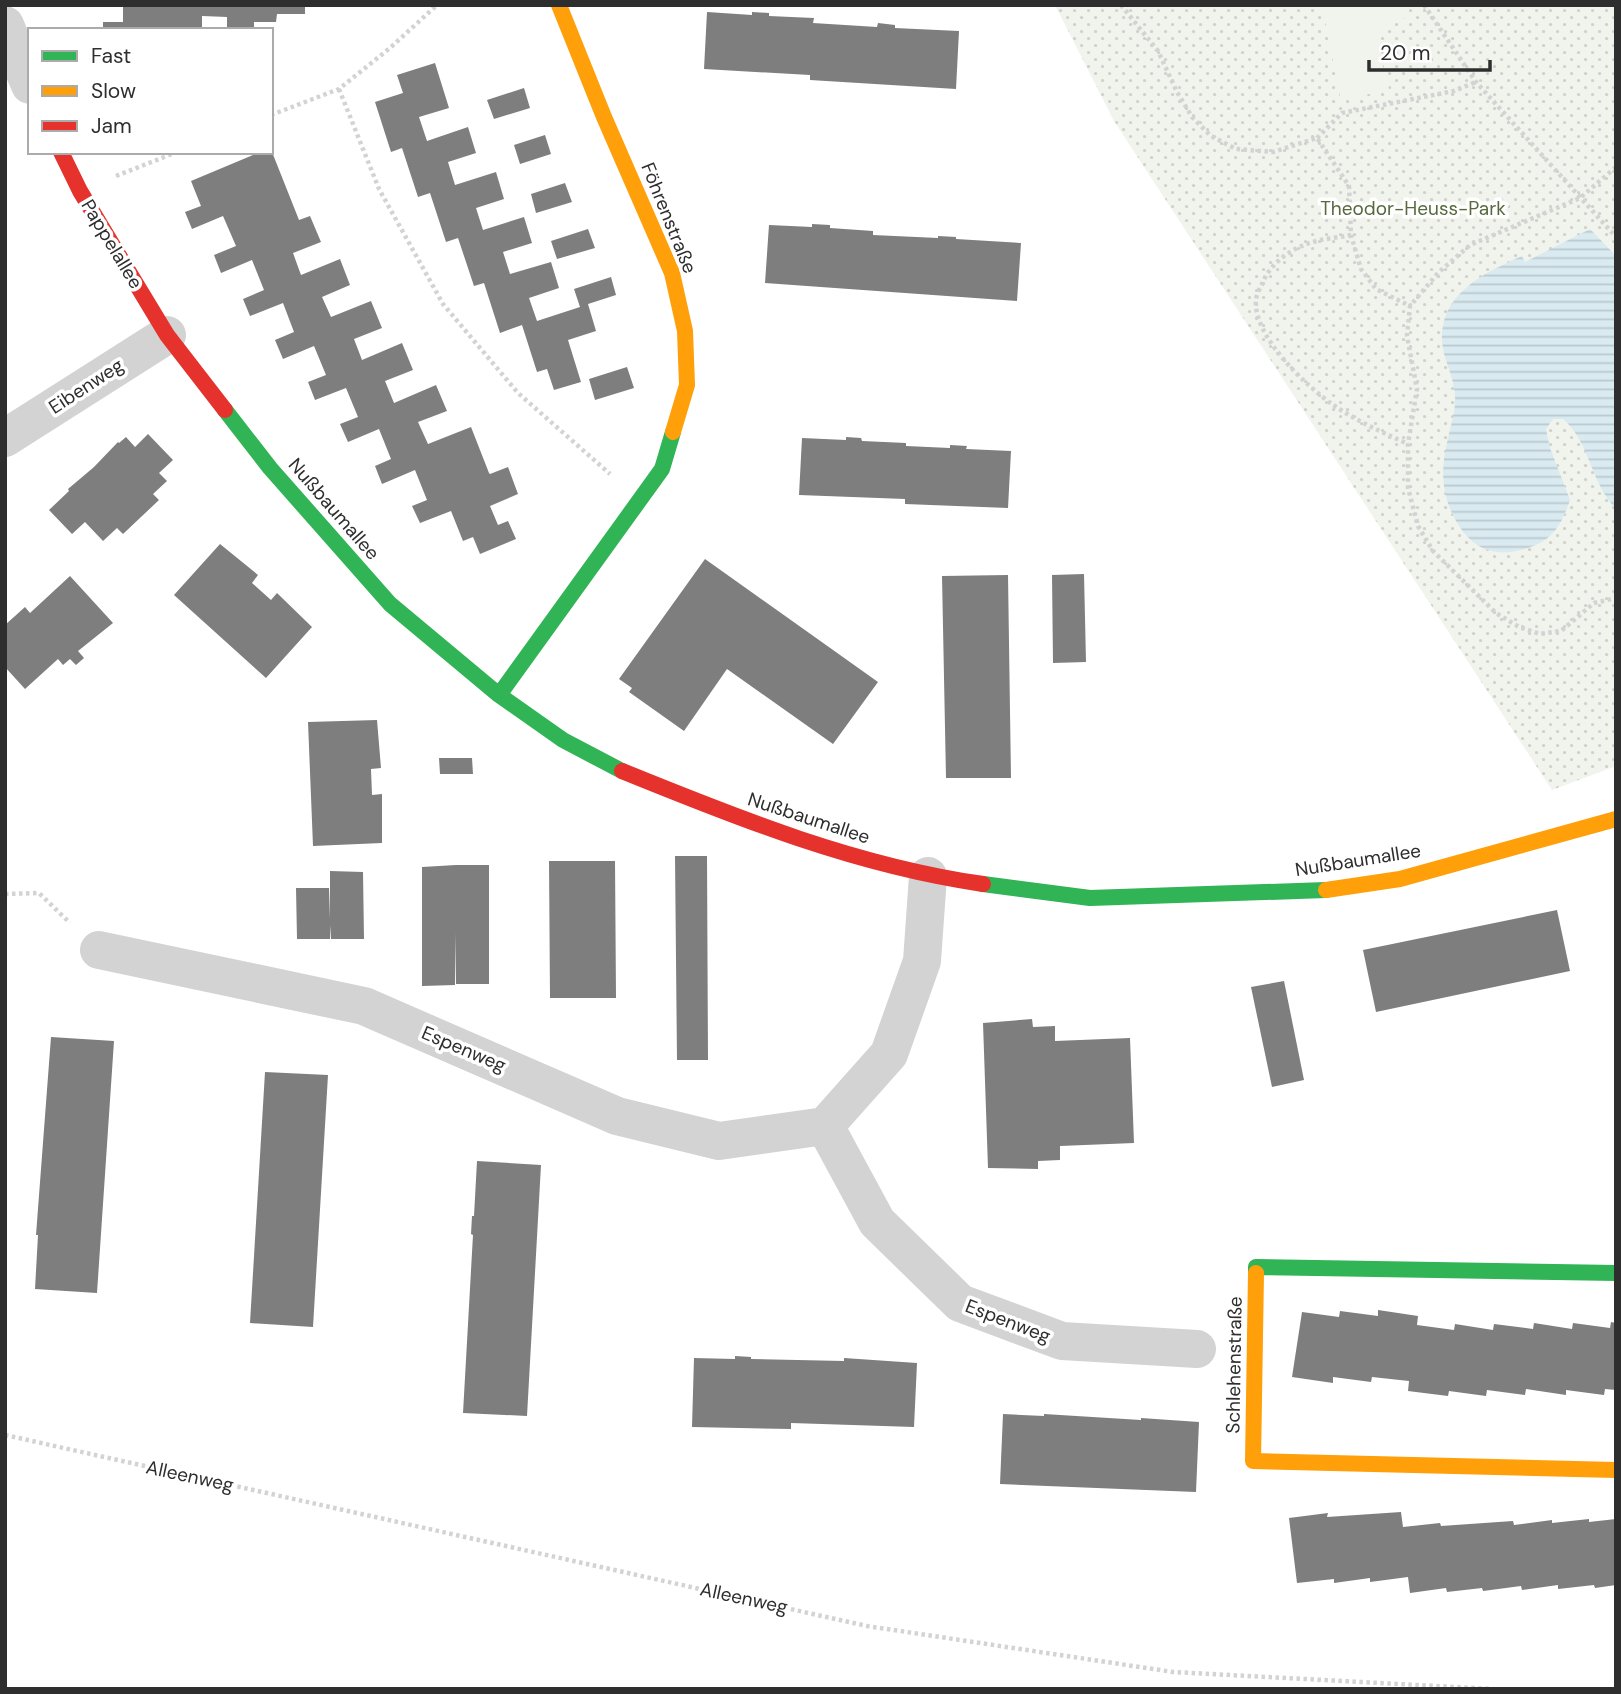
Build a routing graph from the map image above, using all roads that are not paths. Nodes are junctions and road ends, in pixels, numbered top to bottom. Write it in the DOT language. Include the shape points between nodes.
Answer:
graph roads {
  1 [pos="559,5"];
  2 [pos="5,25"];
  3 [pos="28,80"];
  4 [pos="62,154"];
  5 [pos="167,335"];
  6 [pos="5,438"];
  7 [pos="499,695"];
  8 [pos="1616,819"];
  9 [pos="928,876"];
  10 [pos="99,950"];
  11 [pos="825,1126"];
  12 [pos="1616,1273"];
  13 [pos="1197,1349"];
  14 [pos="1616,1469"];
  1 -- 7 [label="street, Föhrenstraße" via="672,273 685,331 687,385 662,469"];
  2 -- 3 [label="street"];
  4 -- 5 [label="street, Pappelallee" via="79,191"];
  5 -- 6 [label="street, Eibenweg"];
  5 -- 7 [label="street, Nußbaumallee" via="271,468 390,604"];
  7 -- 9 [label="street, Nußbaumallee" via="608,765 824,848"];
  8 -- 9 [label="street, Nußbaumallee" via="1400,879 1331,890 1090,898"];
  9 -- 11 [label="street" via="922,961 888,1054"];
  10 -- 11 [label="street, Espenweg" via="363,1006 618,1115 719,1141"];
  11 -- 13 [label="street, Espenweg" via="877,1222 960,1303 1062,1341"];
  12 -- 14 [label="street, Schlehenstraße" via="1256,1267 1254,1461"];
}
